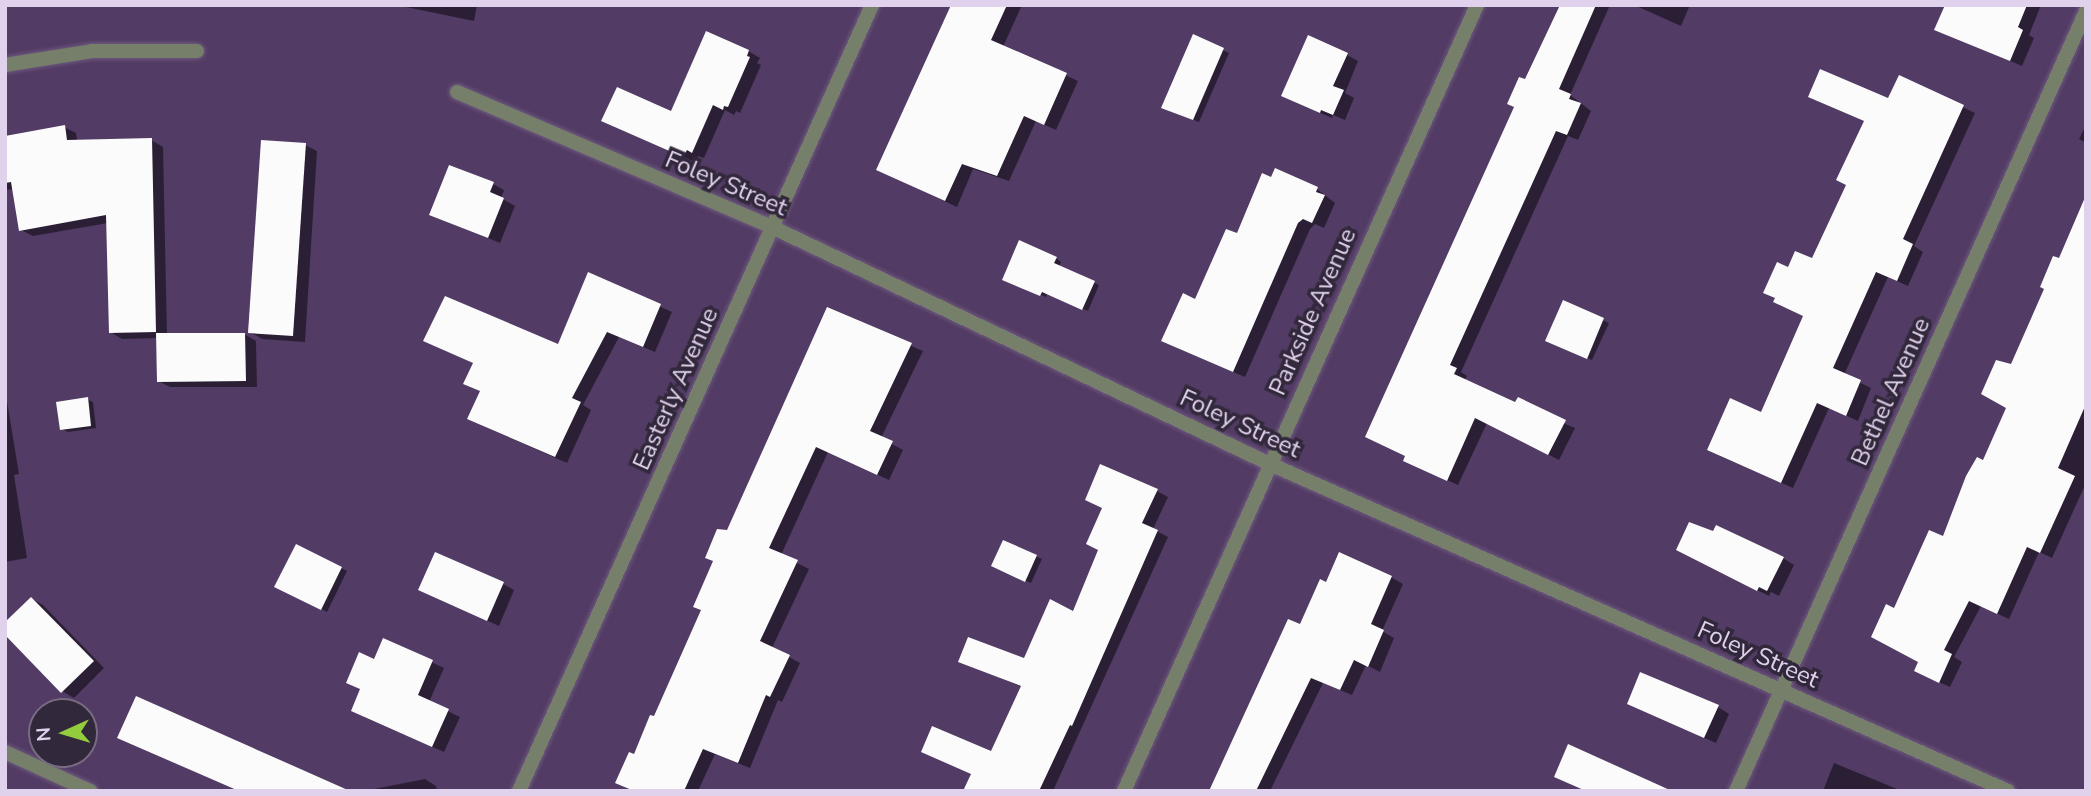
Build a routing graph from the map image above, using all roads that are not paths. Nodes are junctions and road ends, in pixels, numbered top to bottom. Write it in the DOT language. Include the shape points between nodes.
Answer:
graph roads {
  1 [pos="872,5"];
  2 [pos="1477,5"];
  3 [pos="2086,11"];
  4 [pos="197,51"];
  5 [pos="5,65"];
  6 [pos="457,92"];
  7 [pos="774,229"];
  8 [pos="1270,464"];
  9 [pos="1782,690"];
  10 [pos="5,752"];
  11 [pos="90,791"];
  12 [pos="519,791"];
  13 [pos="1124,791"];
  14 [pos="1736,791"];
  15 [pos="2008,791"];
  1 -- 7 [label="street, Easterly Avenue"];
  2 -- 8 [label="street, Parkside Avenue"];
  3 -- 9 [label="street, Bethel Avenue"];
  4 -- 5 [label="street" via="92,51"];
  6 -- 7 [label="street, Foley Street"];
  7 -- 8 [label="street, Foley Street"];
  7 -- 12 [label="street, Easterly Avenue"];
  8 -- 9 [label="street, Foley Street"];
  8 -- 13 [label="street, Parkside Avenue"];
  9 -- 14 [label="street, Bethel Avenue"];
  9 -- 15 [label="street, Foley Street"];
  10 -- 11 [label="street"];
}
